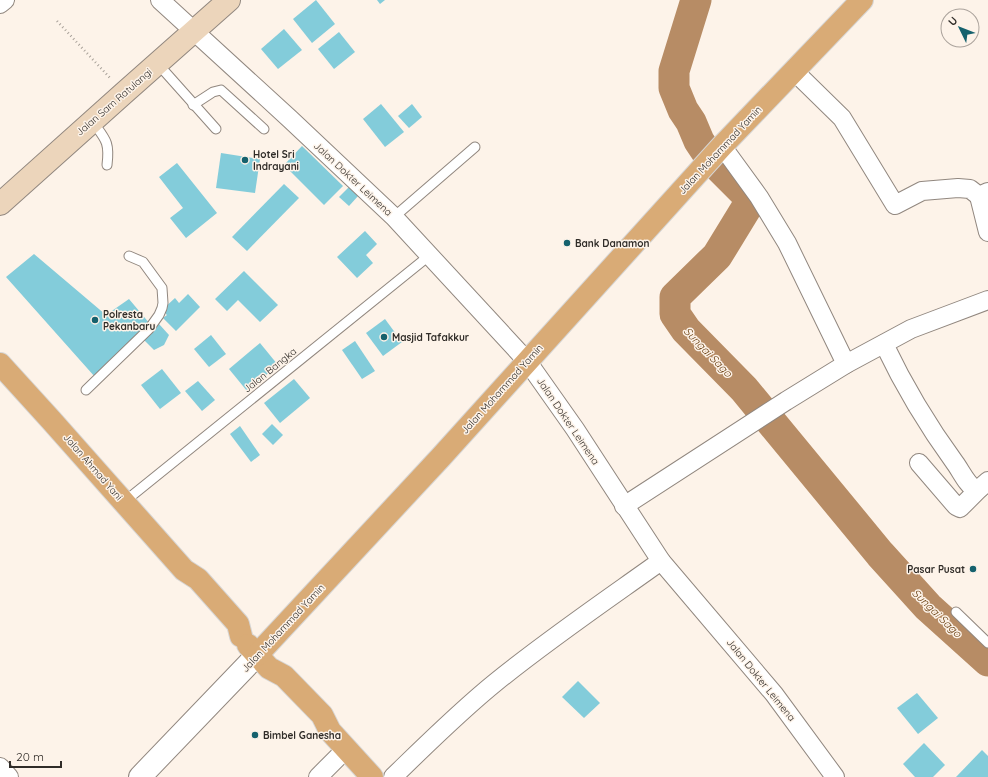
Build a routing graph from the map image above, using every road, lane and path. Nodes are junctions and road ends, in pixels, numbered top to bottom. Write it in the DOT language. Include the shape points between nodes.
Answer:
graph roads {
  1 [pos="5,0"];
  2 [pos="160,0"];
  3 [pos="229,0"];
  4 [pos="862,0"];
  5 [pos="0,4"];
  6 [pos="57,21"];
  7 [pos="193,31"];
  8 [pos="158,64"];
  9 [pos="794,71"];
  10 [pos="124,93"];
  11 [pos="193,105"];
  12 [pos="92,122"];
  13 [pos="216,129"];
  14 [pos="264,129"];
  15 [pos="475,147"];
  16 [pos="719,149"];
  17 [pos="107,165"];
  18 [pos="983,194"];
  19 [pos="0,204"];
  20 [pos="394,217"];
  21 [pos="988,232"];
  22 [pos="430,255"];
  23 [pos="129,256"];
  24 [pos="988,300"];
  25 [pos="884,344"];
  26 [pos="527,361"];
  27 [pos="0,364"];
  28 [pos="846,364"];
  29 [pos="86,390"];
  30 [pos="919,463"];
  31 [pos="984,484"];
  32 [pos="124,502"];
  33 [pos="624,506"];
  34 [pos="661,561"];
  35 [pos="956,612"];
  36 [pos="988,643"];
  37 [pos="263,661"];
  38 [pos="346,749"];
  39 [pos="0,767"];
  40 [pos="9,777"];
  41 [pos="140,777"];
  42 [pos="318,777"];
  43 [pos="372,777"];
  44 [pos="393,777"];
  45 [pos="835,777"];
  1 -- 5 [label="street"];
  2 -- 7 [label="street, Jalan Dokter Leimena"];
  3 -- 7 [label="main road, Jalan Sam Ratulangi"];
  4 -- 9 [label="main road, Jalan Mohammad Yamin"];
  6 -- 10 [label="path"];
  7 -- 8 [label="main road, Jalan Sam Ratulangi"];
  7 -- 20 [label="street, Jalan Dokter Leimena"];
  8 -- 10 [label="main road, Jalan Sam Ratulangi"];
  8 -- 11 [label="lane"];
  9 -- 16 [label="main road, Jalan Mohammad Yamin"];
  9 -- 18 [label="street" via="842,118 895,204 922,191 958,188"];
  10 -- 12 [label="main road, Jalan Sam Ratulangi"];
  11 -- 13 [label="lane"];
  11 -- 14 [label="lane" via="213,92 222,90"];
  12 -- 17 [label="lane" via="106,142"];
  12 -- 19 [label="main road, Jalan Sam Ratulangi"];
  15 -- 20 [label="lane"];
  16 -- 26 [label="main road, Jalan Mohammad Yamin"];
  16 -- 28 [label="street" via="759,197 787,243"];
  18 -- 21 [label="street"];
  20 -- 22 [label="street, Jalan Dokter Leimena"];
  22 -- 26 [label="street, Jalan Dokter Leimena"];
  22 -- 32 [label="lane, Jalan Bangka"];
  23 -- 29 [label="lane" via="143,262 162,288 162,308 150,329"];
  24 -- 25 [label="street" via="911,329"];
  25 -- 28 [label="street"];
  25 -- 31 [label="street" via="900,379 936,438 976,490"];
  26 -- 33 [label="street, Jalan Dokter Leimena" via="575,429"];
  26 -- 37 [label="main road, Jalan Mohammad Yamin"];
  27 -- 32 [label="main road, Jalan Ahmad Yani"];
  28 -- 33 [label="street"];
  30 -- 31 [label="street" via="960,508"];
  32 -- 37 [label="main road, Jalan Ahmad Yani" via="184,570 190,586 230,631 241,636"];
  33 -- 34 [label="street, Jalan Dokter Leimena"];
  34 -- 44 [label="street" via="496,682"];
  34 -- 45 [label="street, Jalan Dokter Leimena" via="774,694"];
  35 -- 36 [label="lane"];
  37 -- 38 [label="main road, Jalan Ahmad Yani" via="275,685 313,724 330,731"];
  37 -- 41 [label="street, Jalan Mohammad Yamin"];
  38 -- 42 [label="street"];
  38 -- 43 [label="main road, Jalan Ahmad Yani"];
  39 -- 40 [label="street"];
}
